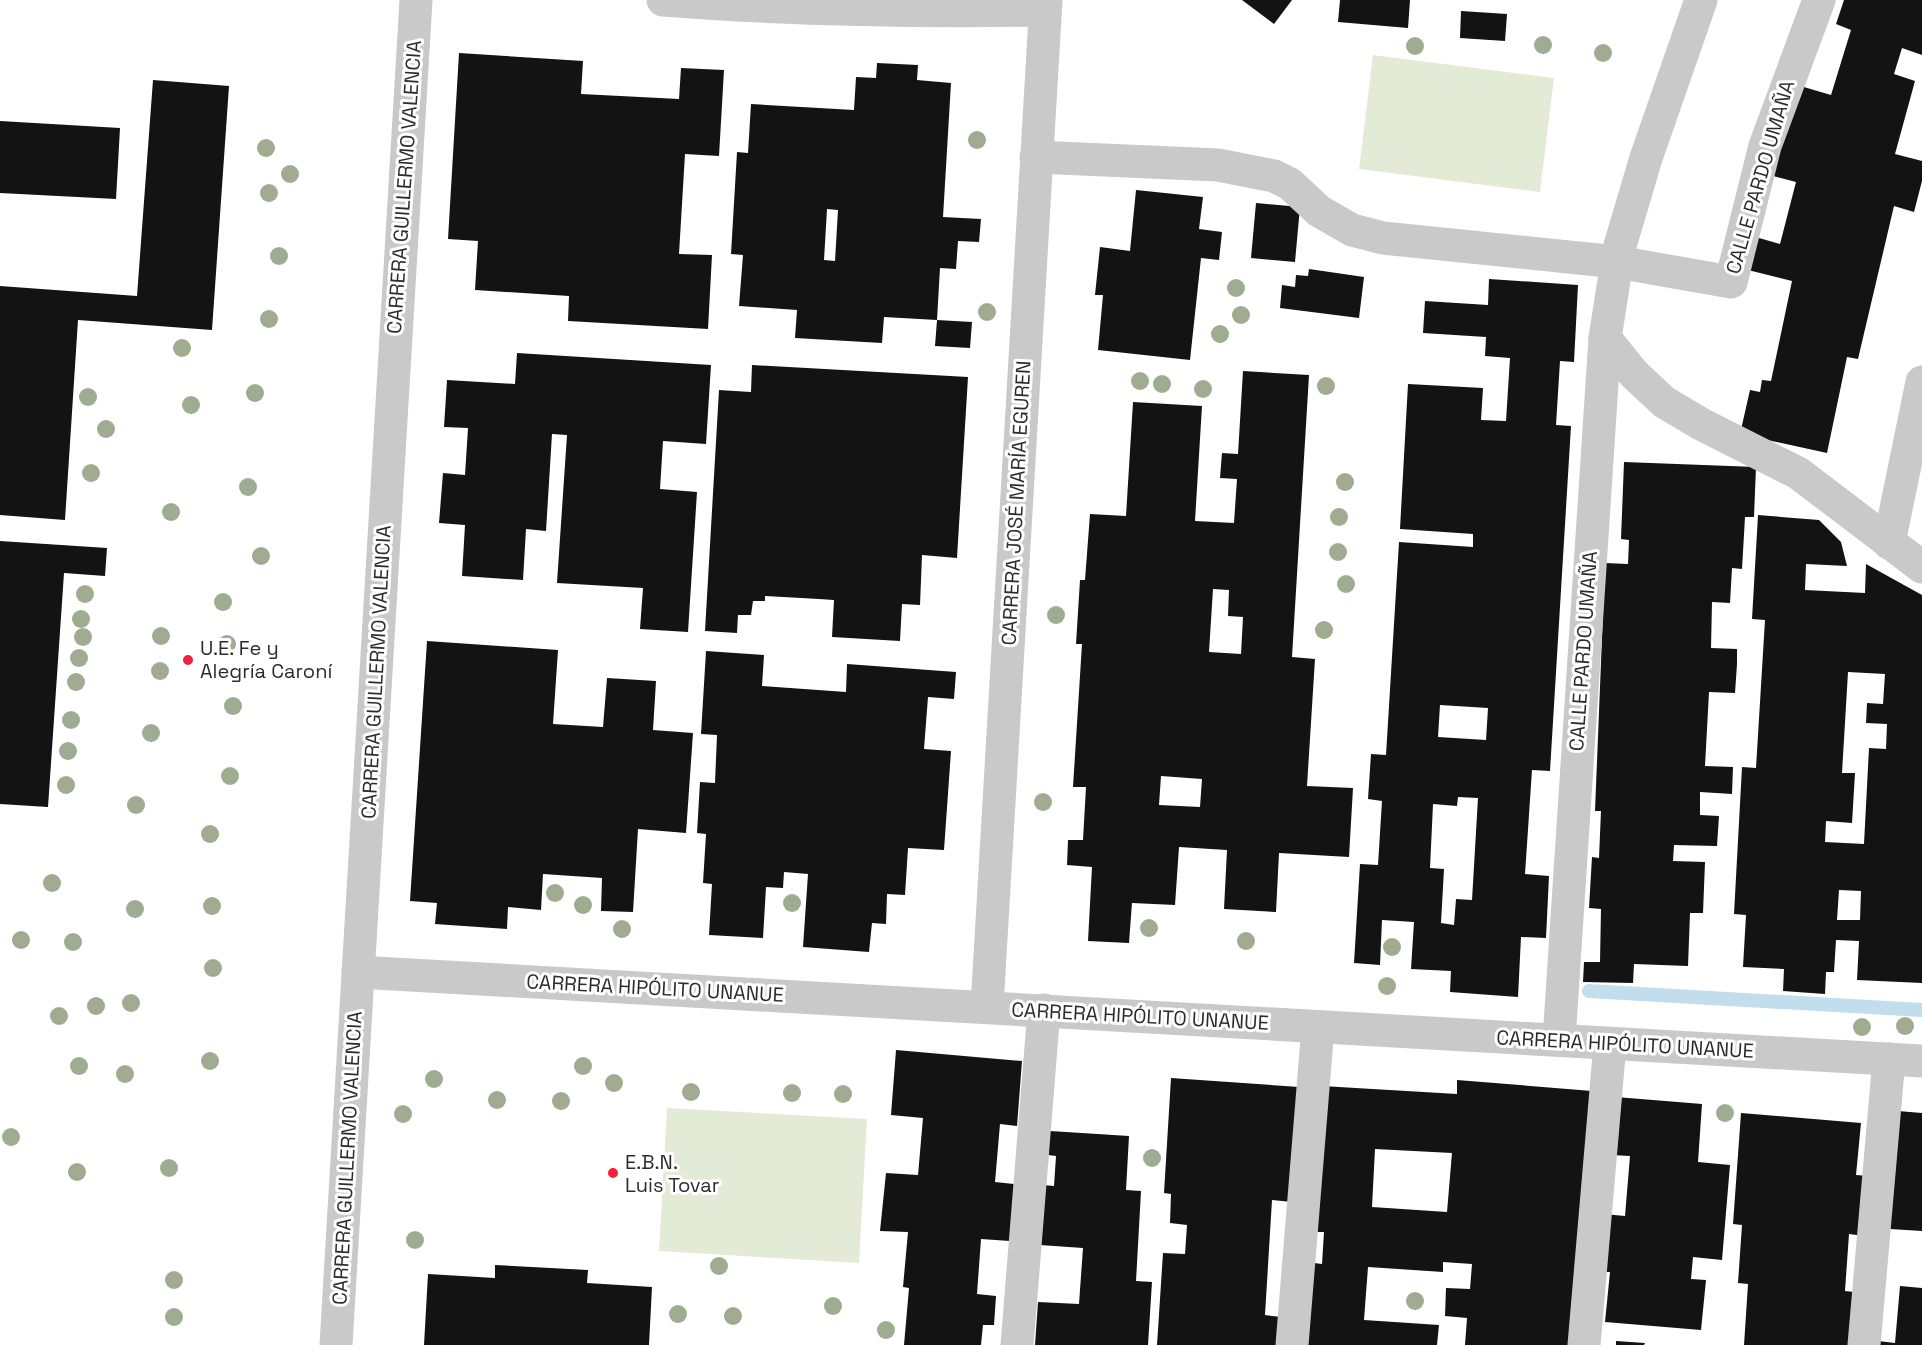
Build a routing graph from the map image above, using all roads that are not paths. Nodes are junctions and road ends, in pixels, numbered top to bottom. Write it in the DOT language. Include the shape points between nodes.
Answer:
graph roads {
  1 [pos="416,0"];
  2 [pos="663,0"];
  3 [pos="1701,0"];
  4 [pos="1819,0"];
  5 [pos="1045,5"];
  6 [pos="1036,157"];
  7 [pos="1617,262"];
  8 [pos="1605,338"];
  9 [pos="1922,382"];
  10 [pos="1889,543"];
  11 [pos="1922,567"];
  12 [pos="358,972"];
  13 [pos="987,1007"];
  14 [pos="1044,1010"];
  15 [pos="1318,1027"];
  16 [pos="1559,1040"];
  17 [pos="1610,1044"];
  18 [pos="1889,1059"];
  19 [pos="1922,1061"];
  20 [pos="336,1345"];
  21 [pos="1017,1345"];
  22 [pos="1292,1345"];
  23 [pos="1584,1345"];
  24 [pos="1864,1345"];
  1 -- 12 [label="street, CARRERA GUILLERMO VALENCIA"];
  2 -- 5 [label="street" via="783,9 926,12"];
  3 -- 7 [label="street, CALLE PARDO UMAÑA" via="1646,158"];
  4 -- 7 [label="street, CALLE PARDO UMAÑA" via="1765,146 1731,282"];
  5 -- 6 [label="street, CARRERA JOSÉ MARÍA EGUREN"];
  6 -- 7 [label="street" via="1218,165 1274,176 1290,184 1319,211 1352,230 1383,238"];
  6 -- 13 [label="street, CARRERA JOSÉ MARÍA EGUREN"];
  7 -- 8 [label="street, CALLE PARDO UMAÑA"];
  8 -- 10 [label="street" via="1634,374 1664,402 1798,473"];
  8 -- 16 [label="street, CALLE PARDO UMAÑA"];
  9 -- 10 [label="street"];
  10 -- 11 [label="street"];
  12 -- 13 [label="street, CARRERA HIPÓLITO UNANUE"];
  12 -- 20 [label="street, CARRERA GUILLERMO VALENCIA"];
  13 -- 14 [label="street, CARRERA HIPÓLITO UNANUE"];
  14 -- 15 [label="street, CARRERA HIPÓLITO UNANUE"];
  14 -- 21 [label="street"];
  15 -- 16 [label="street, CARRERA HIPÓLITO UNANUE"];
  15 -- 22 [label="street"];
  16 -- 17 [label="street, CARRERA HIPÓLITO UNANUE"];
  17 -- 18 [label="street, CARRERA HIPÓLITO UNANUE"];
  17 -- 23 [label="street"];
  18 -- 19 [label="street, CARRERA HIPÓLITO UNANUE"];
  18 -- 24 [label="street"];
}
